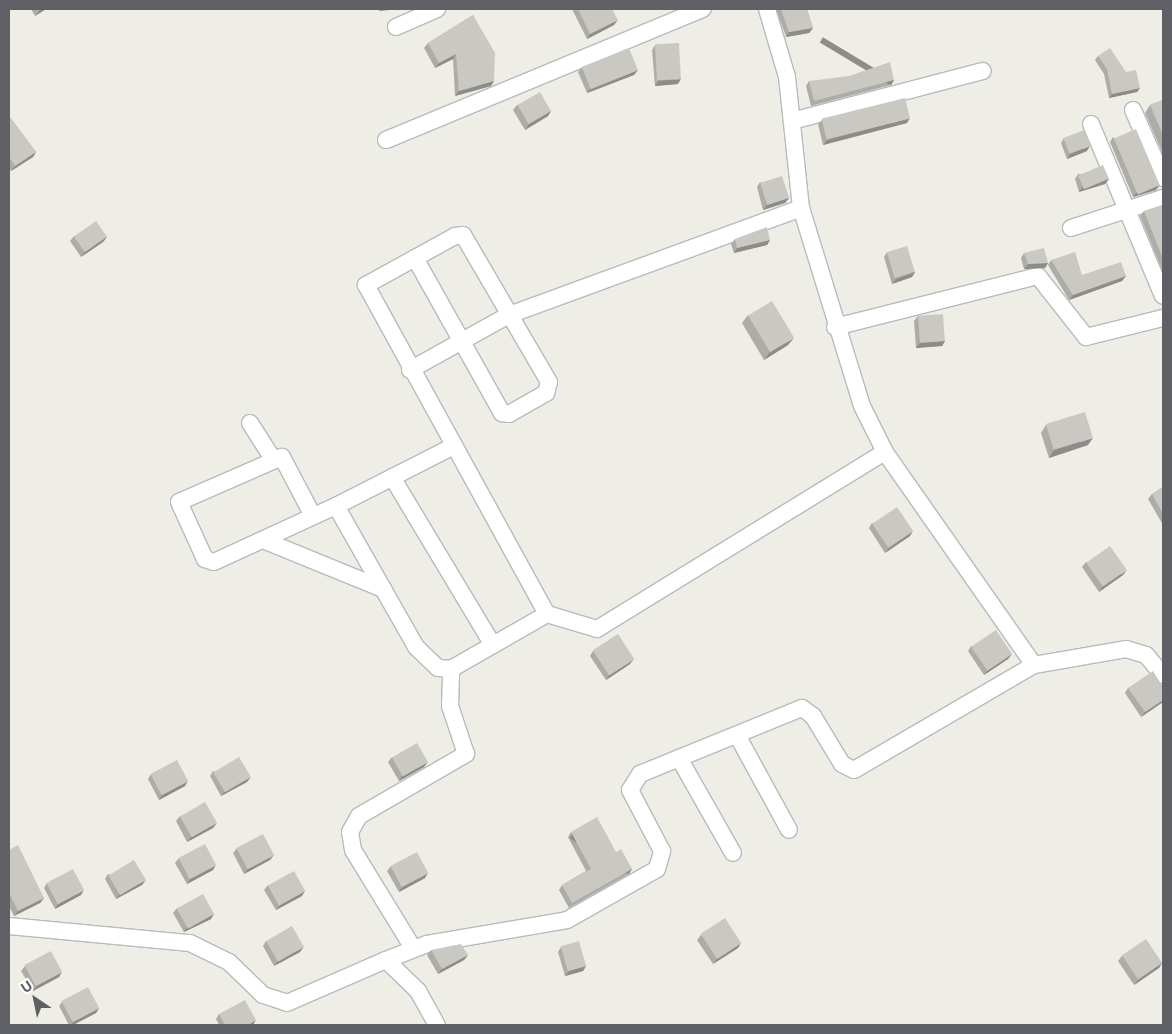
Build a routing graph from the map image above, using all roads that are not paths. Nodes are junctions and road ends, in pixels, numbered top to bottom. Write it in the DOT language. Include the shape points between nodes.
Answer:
graph roads {
  1 [pos="437,9"];
  2 [pos="703,9"];
  3 [pos="767,9"];
  4 [pos="396,27"];
  5 [pos="984,71"];
  6 [pos="1133,110"];
  7 [pos="792,121"];
  8 [pos="1091,124"];
  9 [pos="386,140"];
  10 [pos="1163,178"];
  11 [pos="1163,198"];
  12 [pos="801,208"];
  13 [pos="1127,208"];
  14 [pos="1071,228"];
  15 [pos="415,258"];
  16 [pos="1163,296"];
  17 [pos="509,315"];
  18 [pos="1163,318"];
  19 [pos="836,327"];
  20 [pos="462,341"];
  21 [pos="410,370"];
  22 [pos="250,423"];
  23 [pos="454,446"];
  24 [pos="885,452"];
  25 [pos="274,459"];
  26 [pos="392,477"];
  27 [pos="336,506"];
  28 [pos="313,516"];
  29 [pos="263,540"];
  30 [pos="383,589"];
  31 [pos="547,614"];
  32 [pos="492,645"];
  33 [pos="1034,665"];
  34 [pos="451,669"];
  35 [pos="1163,675"];
  36 [pos="737,735"];
  37 [pos="679,758"];
  38 [pos="789,830"];
  39 [pos="733,853"];
  40 [pos="9,926"];
  41 [pos="413,948"];
  42 [pos="386,960"];
  43 [pos="437,1025"];
  1 -- 4 [label="street"];
  2 -- 9 [label="street"];
  3 -- 7 [label="street" via="782,46"];
  5 -- 7 [label="street"];
  6 -- 10 [label="street"];
  7 -- 12 [label="street"];
  8 -- 13 [label="street"];
  11 -- 13 [label="street"];
  12 -- 17 [label="street"];
  12 -- 19 [label="street"];
  13 -- 14 [label="street"];
  13 -- 16 [label="street"];
  15 -- 17 [label="street" via="462,235"];
  15 -- 20 [label="street"];
  15 -- 21 [label="street" via="366,285"];
  17 -- 20 [label="street"];
  17 -- 20 [label="street" via="550,388 509,414 499,409"];
  18 -- 19 [label="street" via="1086,337 1038,276"];
  19 -- 24 [label="street" via="862,406"];
  20 -- 21 [label="street"];
  21 -- 23 [label="street"];
  22 -- 25 [label="street"];
  23 -- 26 [label="street"];
  23 -- 31 [label="street"];
  24 -- 31 [label="street" via="597,629"];
  24 -- 33 [label="street"];
  25 -- 28 [label="street" via="282,457 288,462"];
  25 -- 29 [label="street" via="179,502 209,562"];
  26 -- 27 [label="street"];
  26 -- 32 [label="street"];
  27 -- 28 [label="street"];
  27 -- 30 [label="street"];
  28 -- 29 [label="street"];
  29 -- 30 [label="street"];
  30 -- 34 [label="street" via="416,647 438,668"];
  31 -- 32 [label="street"];
  32 -- 34 [label="street"];
  33 -- 35 [label="street" via="1126,649 1146,655"];
  33 -- 36 [label="street" via="854,770 842,764 806,708"];
  34 -- 41 [label="street" via="450,706 466,754 359,816 350,832 354,850"];
  36 -- 37 [label="street"];
  36 -- 38 [label="street"];
  37 -- 39 [label="street"];
  37 -- 41 [label="street" via="640,774 630,785 662,851 657,869 567,920"];
  40 -- 42 [label="street" via="190,943 229,962 263,995 287,1003"];
  41 -- 42 [label="street"];
  42 -- 43 [label="street" via="418,991"];
}
